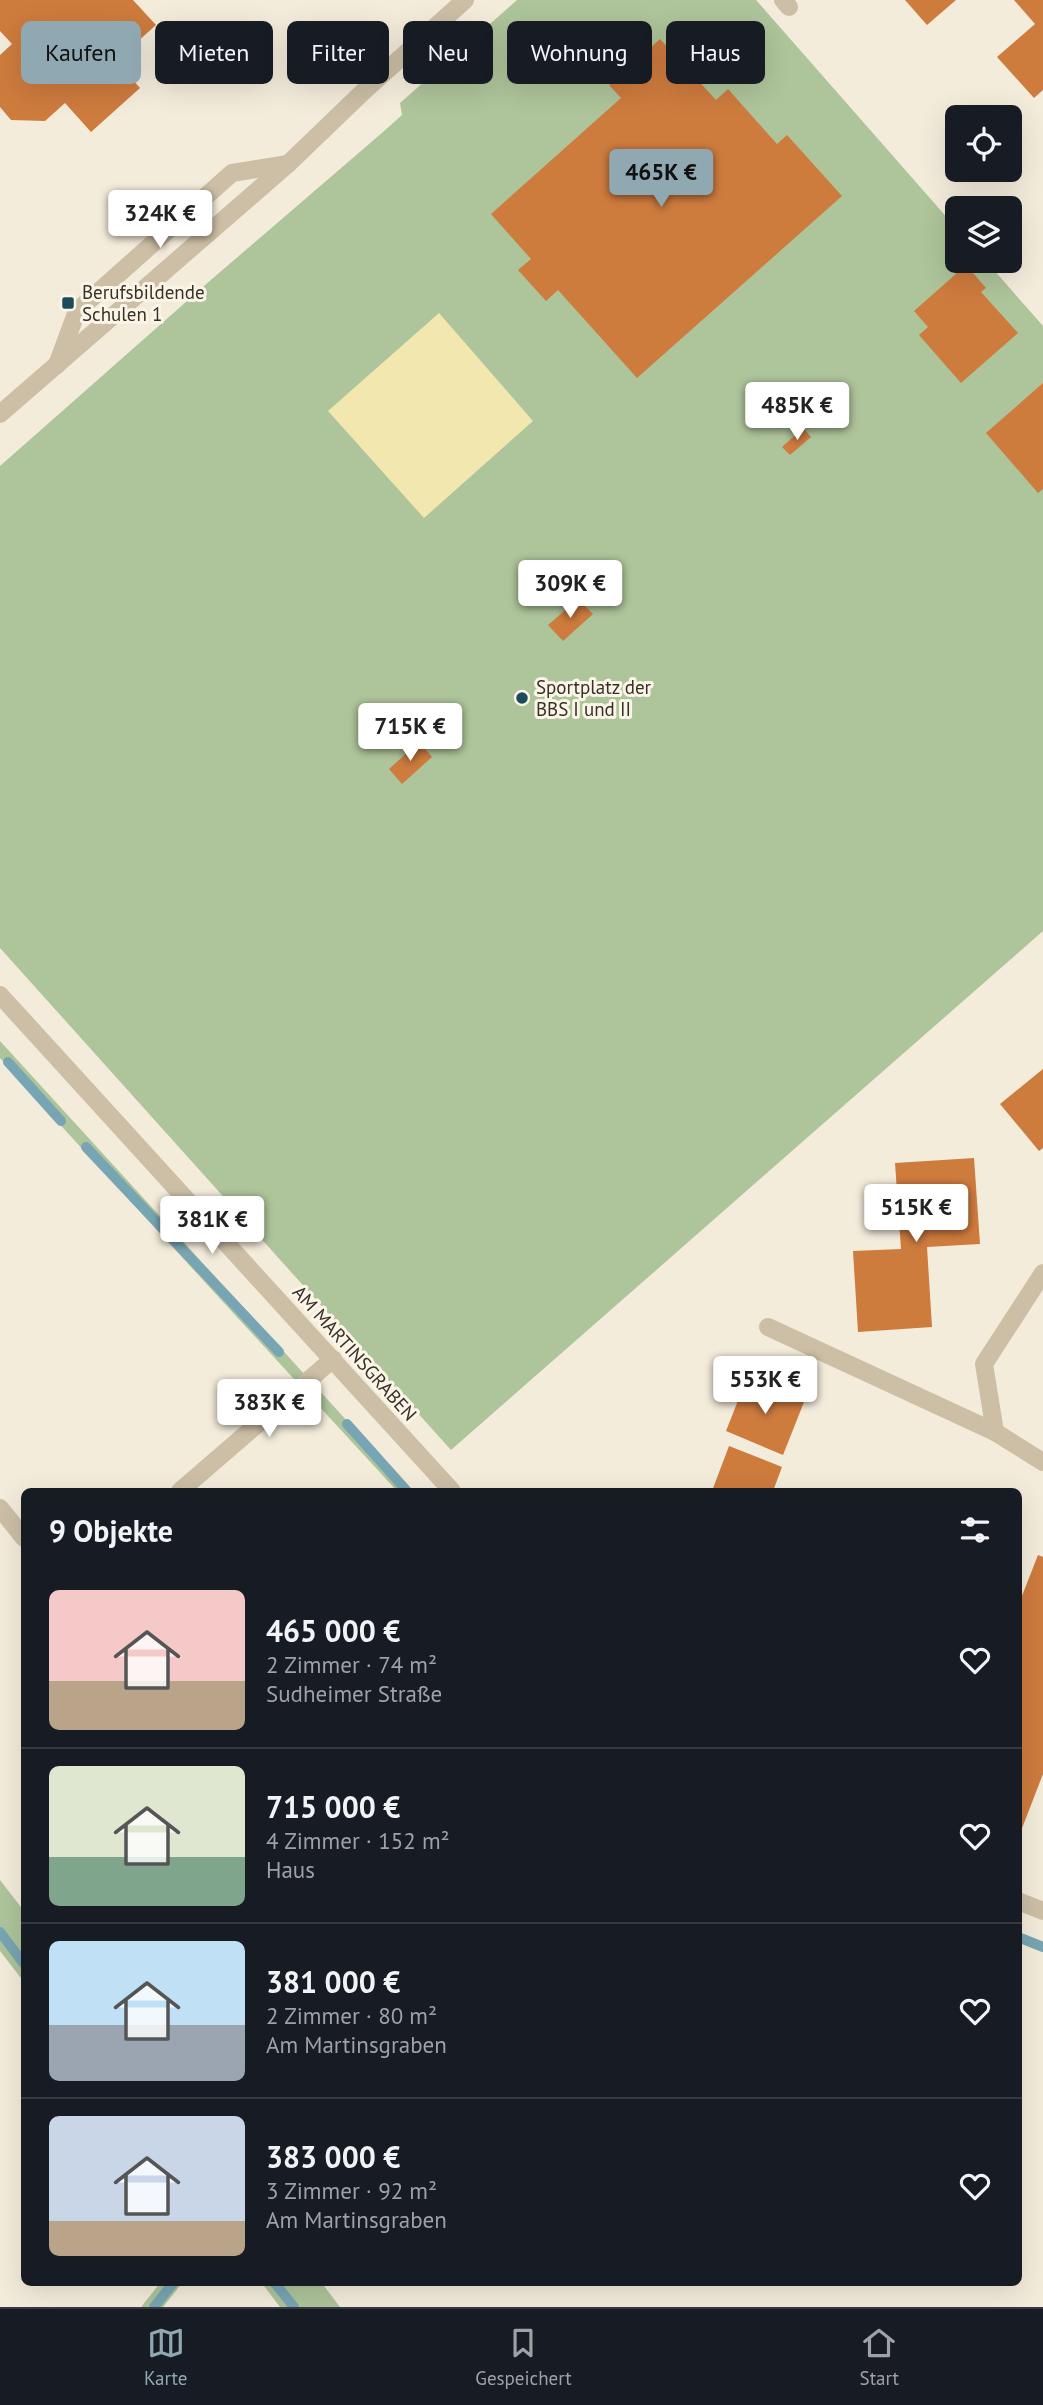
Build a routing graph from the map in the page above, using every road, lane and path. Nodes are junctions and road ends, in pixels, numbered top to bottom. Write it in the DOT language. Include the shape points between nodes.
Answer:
graph roads {
  1 [pos="465,0"];
  2 [pos="288,164"];
  3 [pos="57,365"];
  4 [pos="0,414"];
  5 [pos="3,1005"];
  6 [pos="1043,1273"];
  7 [pos="768,1326"];
  8 [pos="333,1359"];
  9 [pos="996,1432"];
  10 [pos="1043,1462"];
  11 [pos="183,1488"];
  12 [pos="449,1488"];
  13 [pos="0,1508"];
  14 [pos="21,1534"];
  15 [pos="1022,1903"];
  16 [pos="1043,1911"];
  1 -- 2 [label="street"];
  2 -- 3 [label="street"];
  2 -- 3 [label="street" via="232,173 77,311"];
  3 -- 4 [label="street"];
  5 -- 8 [label="street, AM MARTINSGRABEN"];
  6 -- 9 [label="street" via="984,1364"];
  7 -- 9 [label="street"];
  8 -- 11 [label="street"];
  8 -- 12 [label="street, AM MARTINSGRABEN"];
  9 -- 10 [label="street"];
  13 -- 14 [label="street"];
  15 -- 16 [label="street"];
}
